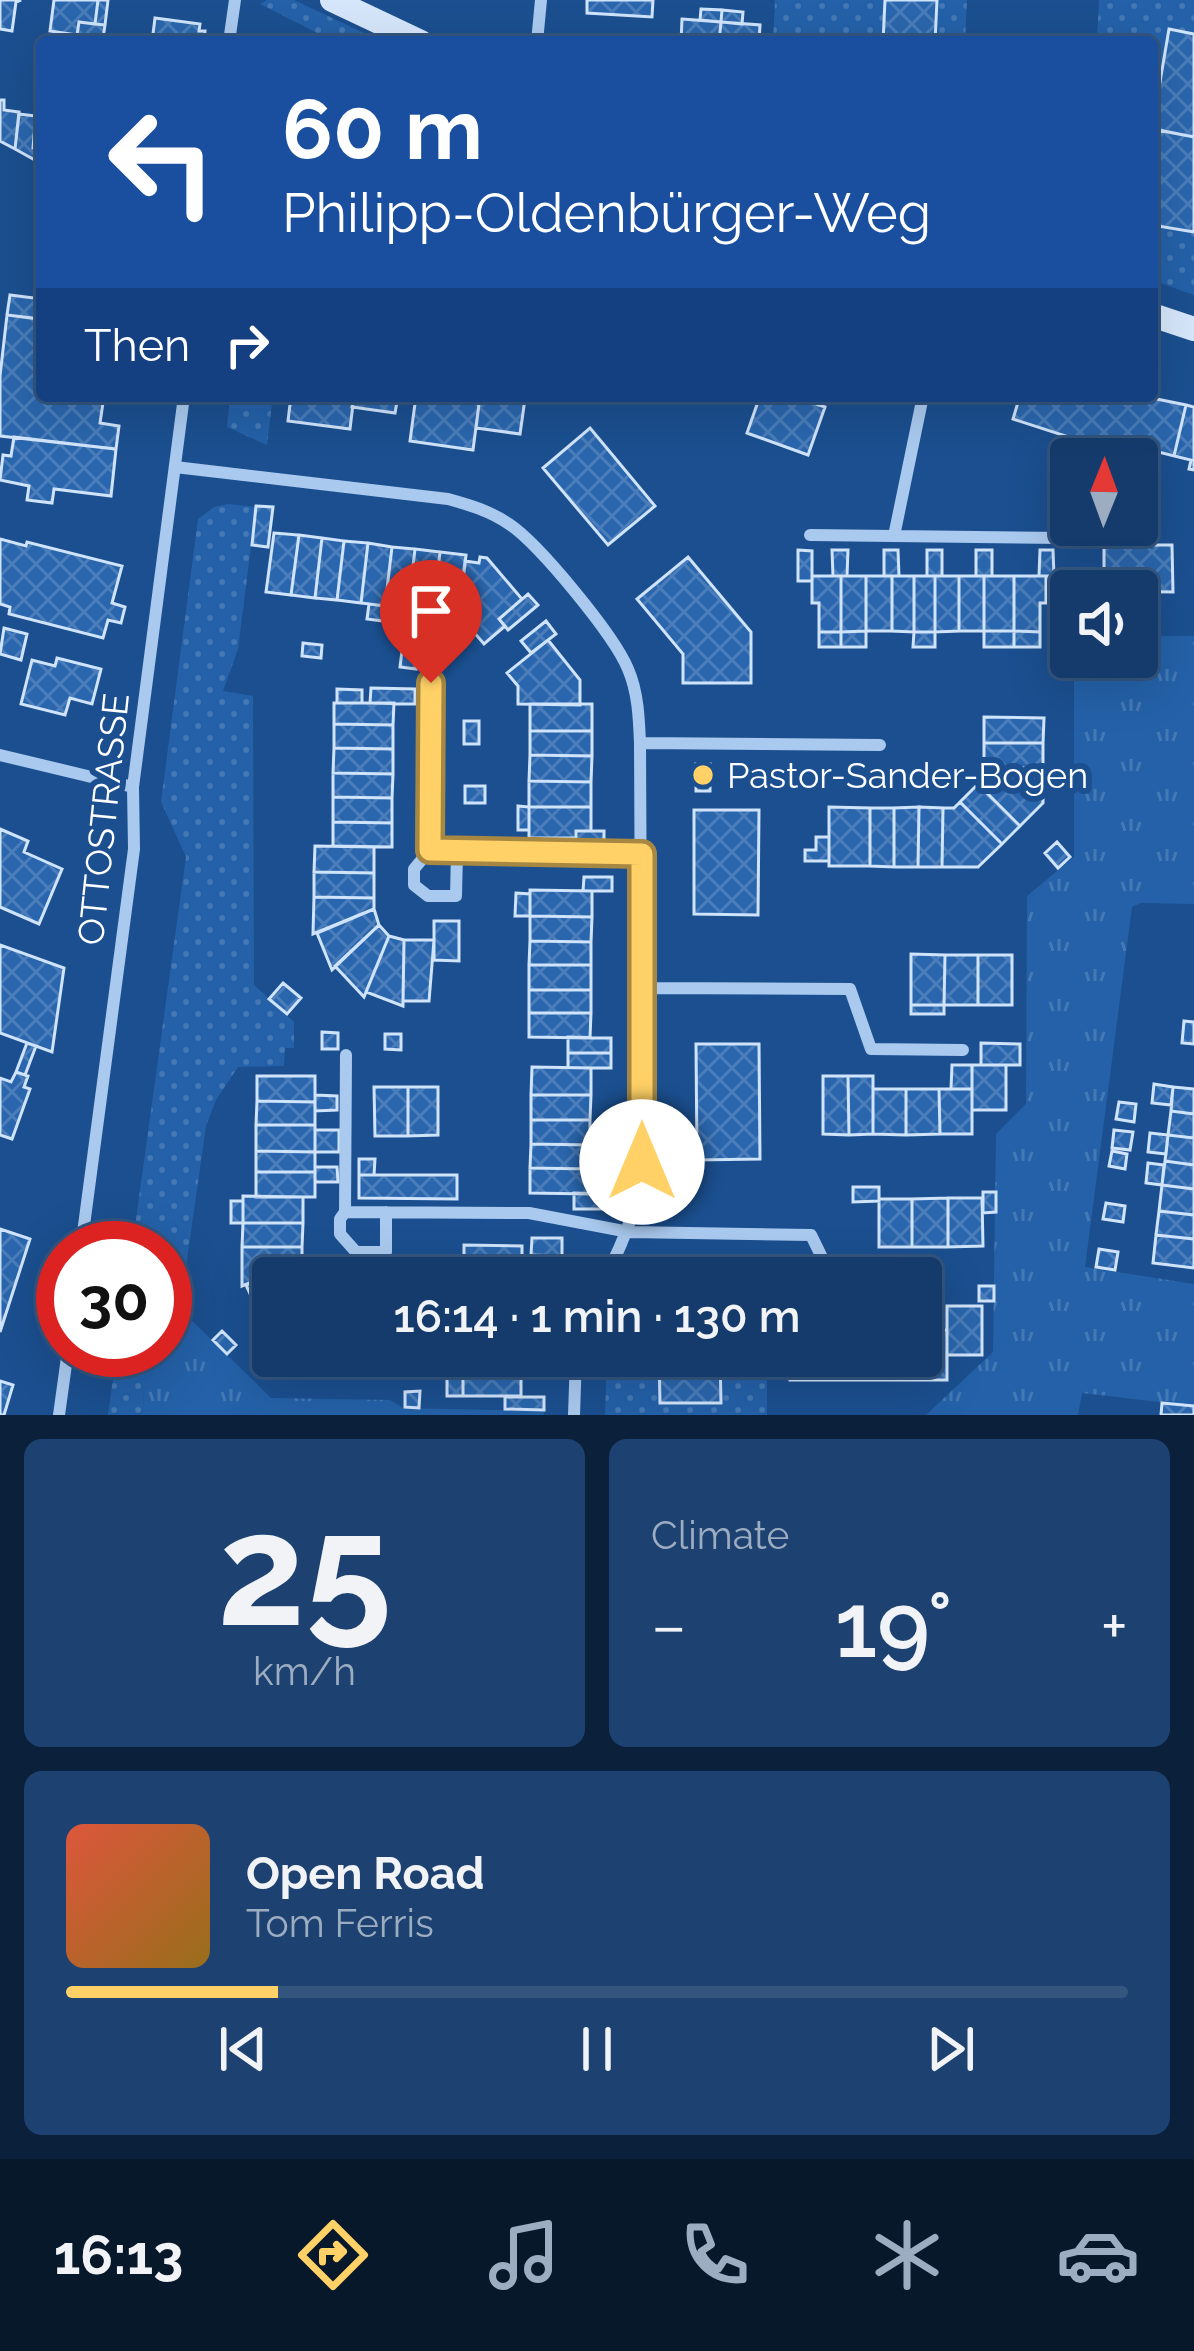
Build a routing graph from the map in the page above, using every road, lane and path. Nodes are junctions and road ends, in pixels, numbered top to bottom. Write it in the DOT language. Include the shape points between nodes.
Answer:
graph roads {
  1 [pos="235,0"];
  2 [pos="332,0"];
  3 [pos="541,0"];
  4 [pos="230,36"];
  5 [pos="408,36"];
  6 [pos="538,36"];
  7 [pos="1158,317"];
  8 [pos="1194,329"];
  9 [pos="183,402"];
  10 [pos="922,402"];
  11 [pos="175,467"];
  12 [pos="810,535"];
  13 [pos="894,536"];
  14 [pos="1050,538"];
  15 [pos="431,683"];
  16 [pos="640,743"];
  17 [pos="880,745"];
  18 [pos="0,755"];
  19 [pos="134,787"];
  20 [pos="430,850"];
  21 [pos="457,851"];
  22 [pos="642,854"];
  23 [pos="641,988"];
  24 [pos="963,1050"];
  25 [pos="346,1054"];
  26 [pos="346,1212"];
  27 [pos="386,1212"];
  28 [pos="85,1221"];
  29 [pos="629,1232"];
  30 [pos="616,1257"];
  31 [pos="822,1257"];
  32 [pos="64,1377"];
  33 [pos="575,1377"];
  34 [pos="59,1415"];
  35 [pos="574,1415"];
  1 -- 4 [label="street"];
  2 -- 5 [label="street"];
  3 -- 6 [label="street"];
  7 -- 8 [label="street"];
  9 -- 11 [label="street, OTTOSTRASSE"];
  10 -- 13 [label="street"];
  11 -- 16 [label="street" via="448,499 507,523 614,644 635,693"];
  11 -- 19 [label="street, OTTOSTRASSE"];
  12 -- 13 [label="street"];
  13 -- 14 [label="street"];
  15 -- 20 [label="street"];
  16 -- 17 [label="street"];
  16 -- 22 [label="street"];
  18 -- 19 [label="street"];
  19 -- 28 [label="street, OTTOSTRASSE" via="134,849"];
  20 -- 21 [label="street"];
  20 -- 21 [label="street" via="414,869 414,885 428,896 456,896"];
  21 -- 22 [label="street"];
  22 -- 23 [label="street"];
  23 -- 24 [label="street" via="850,989 871,1049"];
  23 -- 29 [label="street" via="642,1162"];
  25 -- 26 [label="street"];
  26 -- 27 [label="street"];
  26 -- 27 [label="street" via="340,1234 356,1252 386,1252"];
  27 -- 29 [label="street" via="529,1213"];
  29 -- 30 [label="street"];
  29 -- 31 [label="street" via="811,1234"];
  32 -- 34 [label="street"];
  33 -- 35 [label="street"];
}
